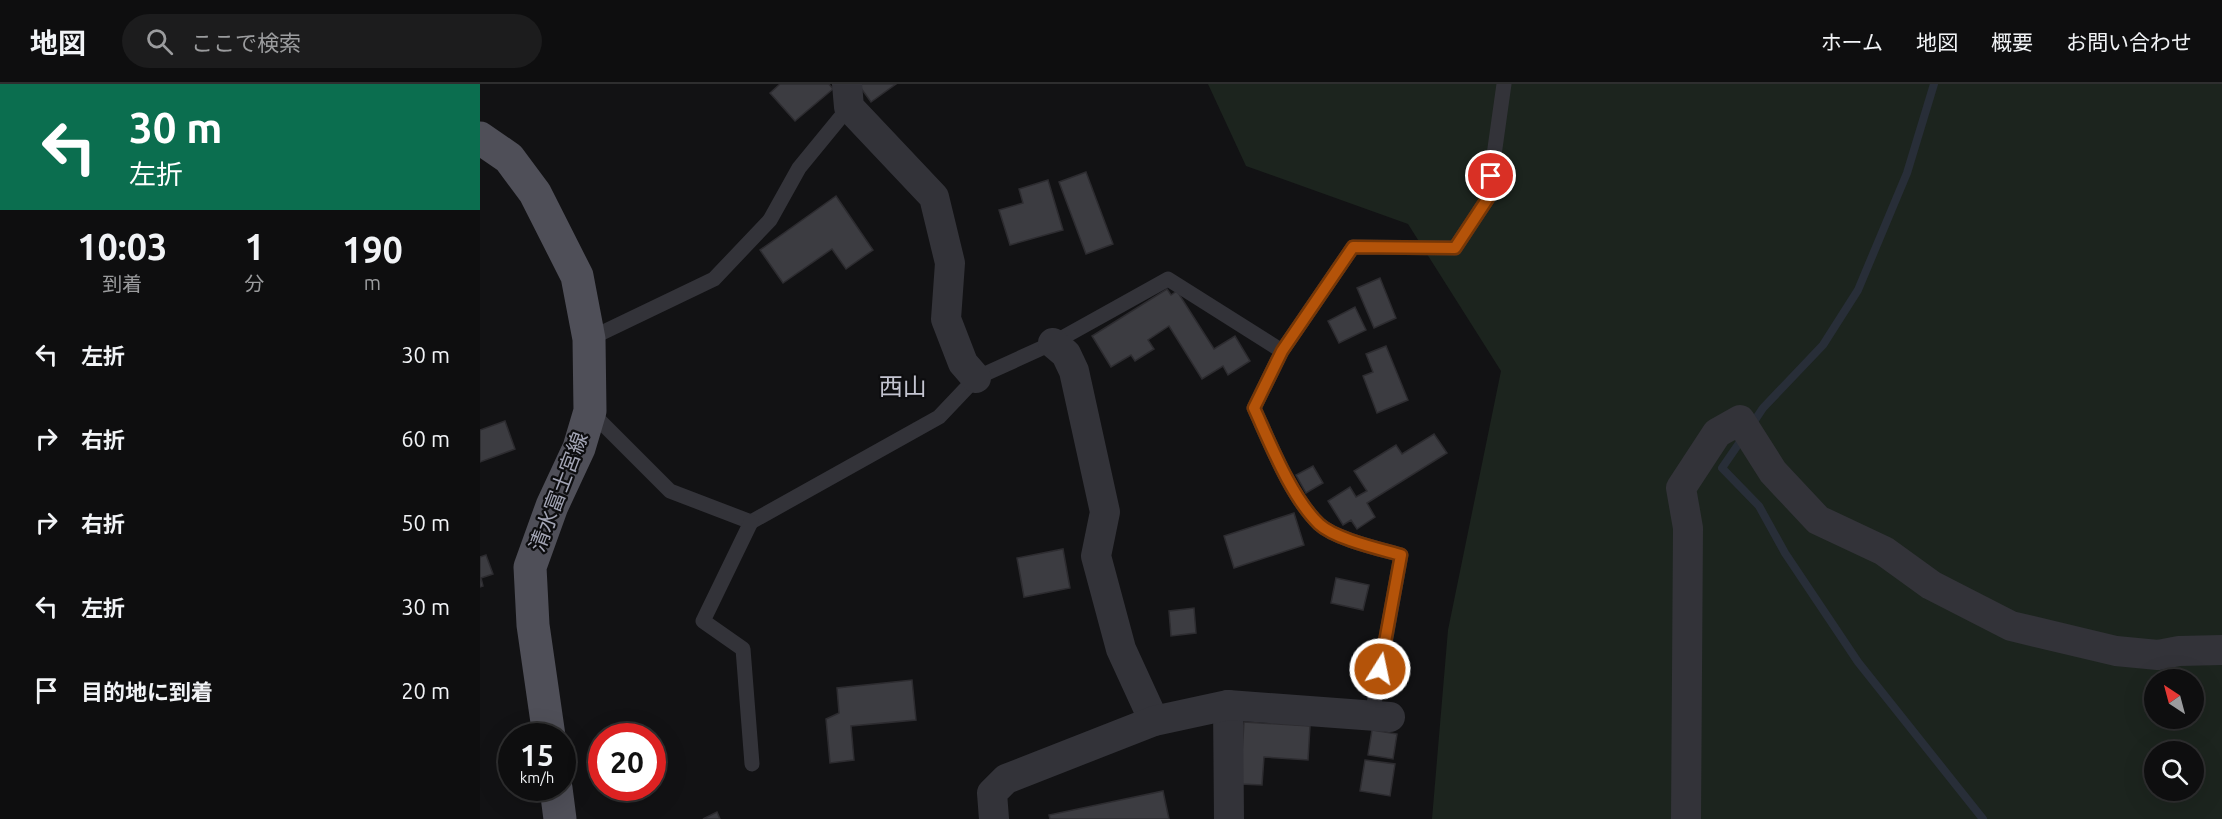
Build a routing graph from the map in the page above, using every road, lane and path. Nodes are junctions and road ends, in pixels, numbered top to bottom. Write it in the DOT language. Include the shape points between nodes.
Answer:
graph roads {
  1 [pos="1504,84"];
  2 [pos="848,95"];
  3 [pos="480,138"];
  4 [pos="589,339"];
  5 [pos="1053,344"];
  6 [pos="1282,351"];
  7 [pos="976,378"];
  8 [pos="590,411"];
  9 [pos="751,522"];
  10 [pos="2222,650"];
  11 [pos="1228,705"];
  12 [pos="1381,716"];
  13 [pos="1154,721"];
  14 [pos="547,723"];
  15 [pos="752,764"];
  16 [pos="558,801"];
  17 [pos="560,819"];
  18 [pos="994,819"];
  19 [pos="1229,819"];
  20 [pos="1686,819"];
  1 -- 6 [label="lane" via="1488,198 1455,248 1353,247"];
  2 -- 4 [label="lane" via="770,220 714,279"];
  2 -- 7 [label="street" via="934,197 950,263 945,319 963,363"];
  3 -- 4 [label="main road, 清水富士宮線" via="509,158 535,193 576,276"];
  4 -- 8 [label="main road, 清水富士宮線"];
  5 -- 6 [label="lane" via="1168,279"];
  5 -- 7 [label="lane"];
  5 -- 13 [label="street" via="1066,354 1074,371 1106,512 1096,556 1121,649"];
  6 -- 12 [label="lane" via="1254,408 1285,477 1320,525 1360,544 1401,555"];
  7 -- 9 [label="lane" via="939,417"];
  8 -- 9 [label="lane" via="670,491"];
  8 -- 14 [label="main road, 清水富士宮線" via="579,448 530,567 533,625"];
  9 -- 15 [label="lane" via="703,621 743,649"];
  10 -- 20 [label="street" via="2158,655 2116,651 2011,626 1931,585 1884,550 1818,520 1773,472 1747,430 1717,433 1681,488 1688,528"];
  11 -- 12 [label="street"];
  11 -- 13 [label="street"];
  11 -- 19 [label="street"];
  13 -- 18 [label="street" via="1006,779 992,794"];
  16 -- 17 [label="main road"];
}
